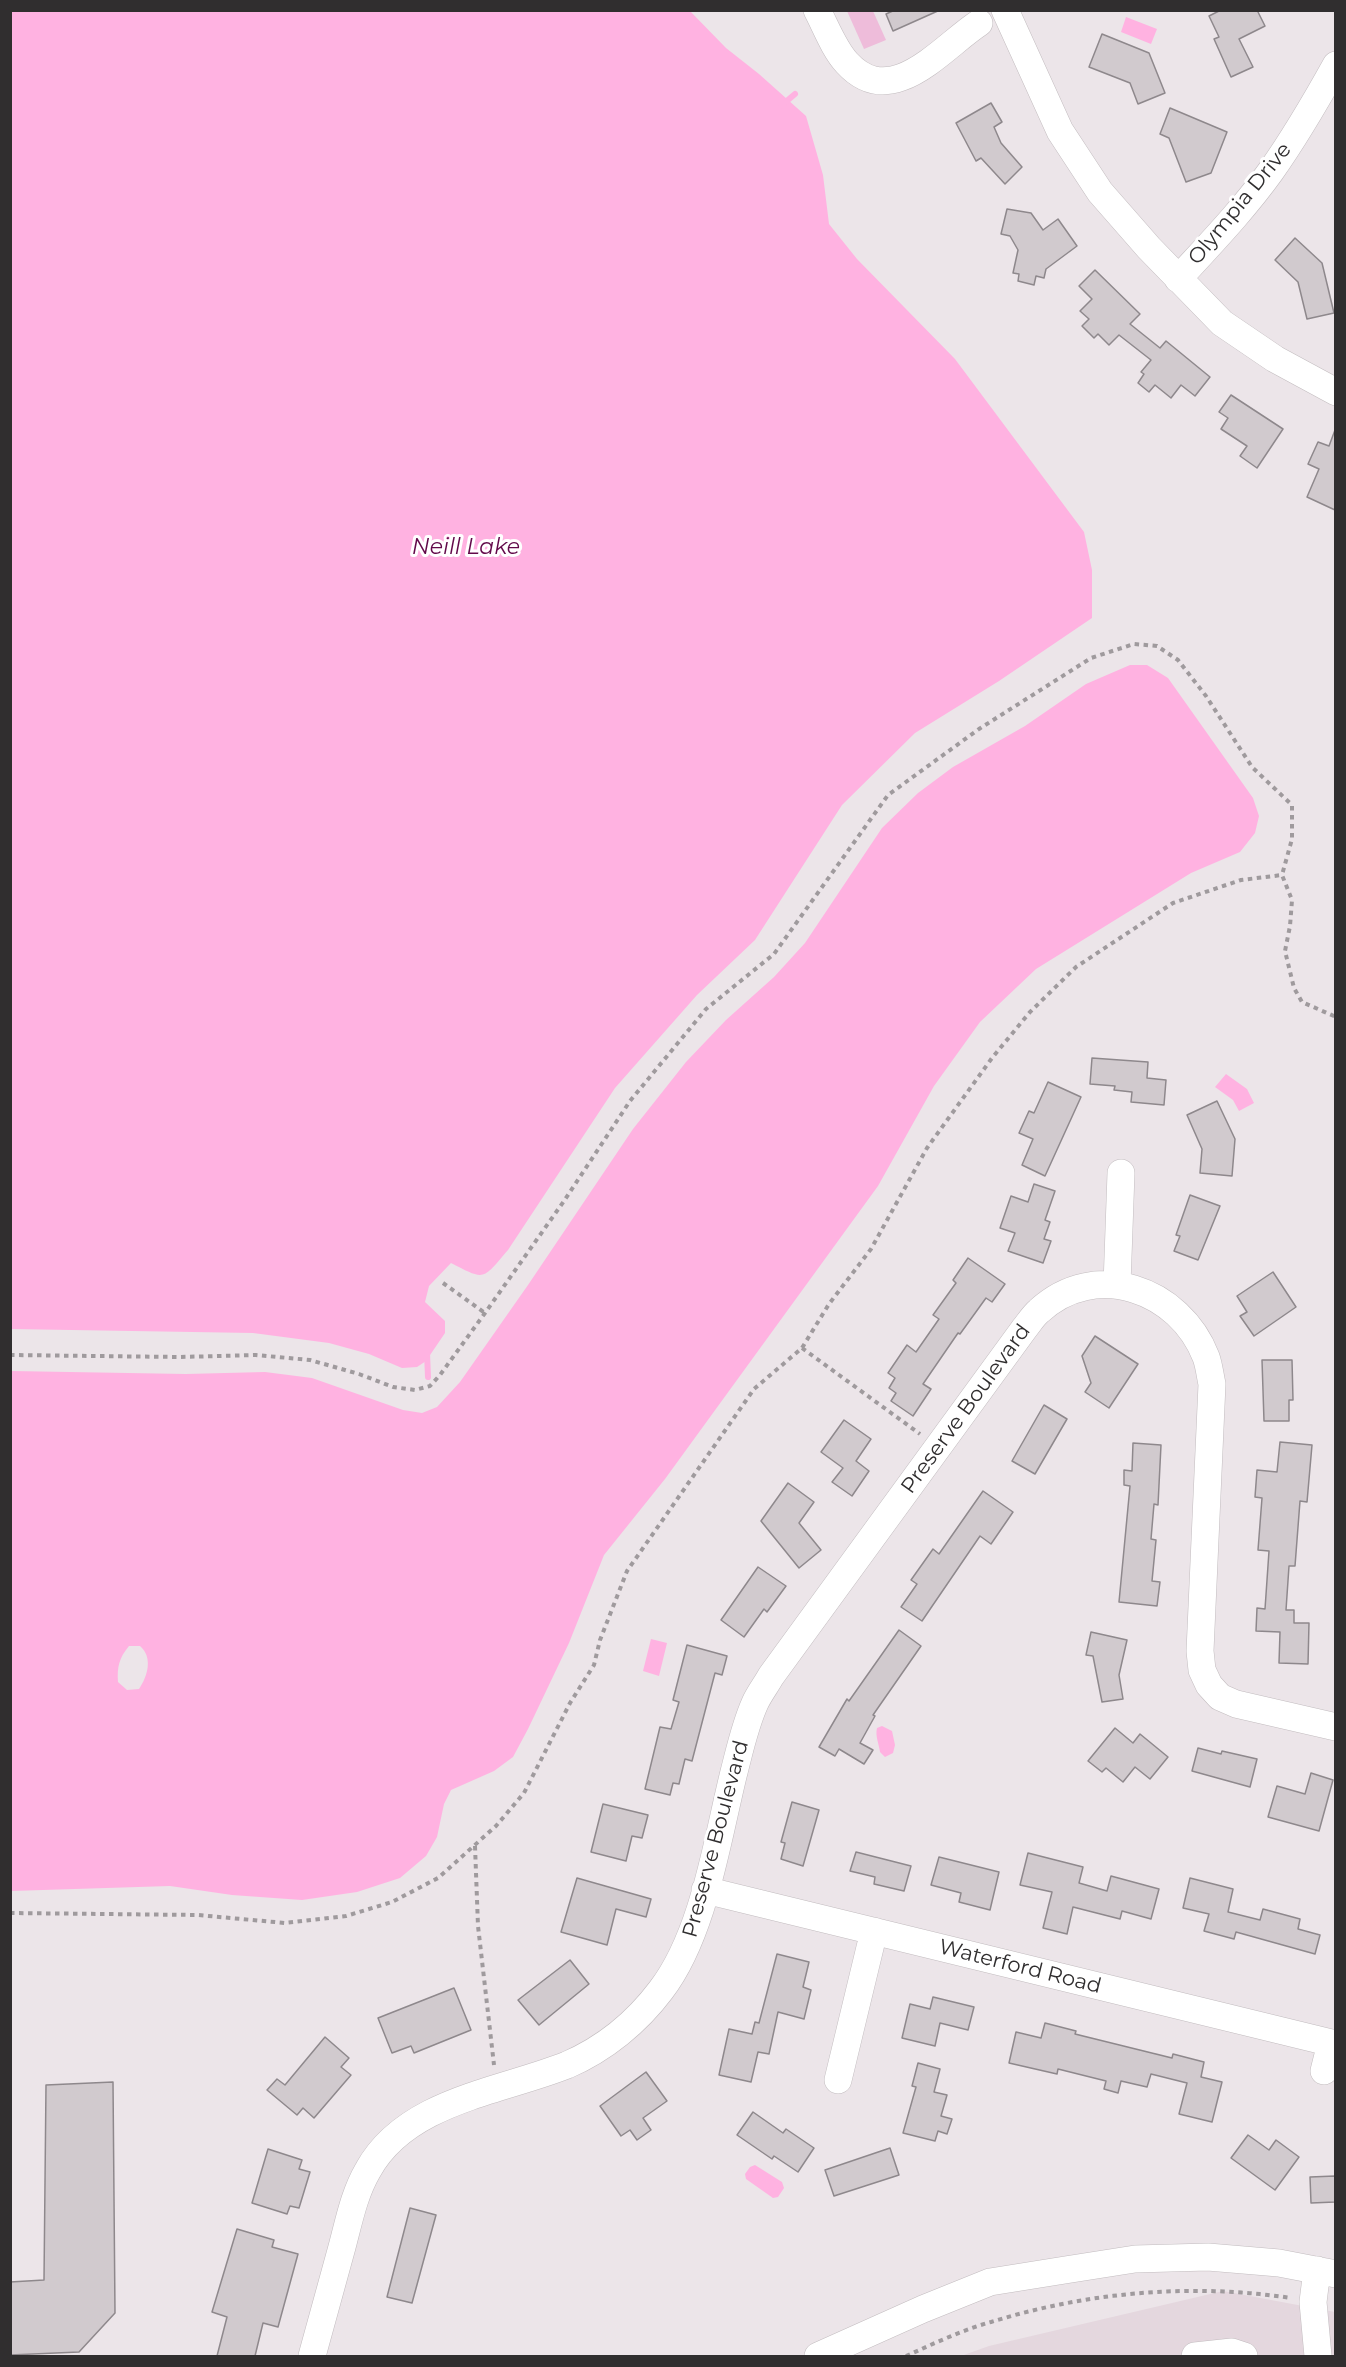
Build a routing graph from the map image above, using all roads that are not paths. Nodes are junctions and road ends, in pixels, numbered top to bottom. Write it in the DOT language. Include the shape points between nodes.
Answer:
graph roads {
  1 [pos="817,10"];
  2 [pos="1005,10"];
  3 [pos="979,23"];
  4 [pos="1335,65"];
  5 [pos="1178,279"];
  6 [pos="1335,392"];
  7 [pos="1121,1173"];
  8 [pos="1117,1285"];
  9 [pos="1335,1727"];
  10 [pos="705,1890"];
  11 [pos="874,1931"];
  12 [pos="1333,2044"];
  13 [pos="1324,2071"];
  14 [pos="838,2080"];
  15 [pos="1326,2272"];
  16 [pos="1206,2355"];
  17 [pos="312,2356"];
  18 [pos="818,2356"];
  19 [pos="1244,2356"];
  20 [pos="1318,2356"];
  1 -- 3 [label="street" via="847,63 862,75 880,81 910,74"];
  2 -- 5 [label="street" via="1060,131 1100,192"];
  4 -- 5 [label="street, Olympia Drive" via="1271,172"];
  5 -- 6 [label="street" via="1222,323 1275,359"];
  7 -- 8 [label="street"];
  8 -- 9 [label="street, Preserve Boulevard" via="1136,1288 1181,1317 1196,1335 1207,1358 1212,1384 1200,1651 1194,1672 1220,1697 1236,1704"];
  8 -- 10 [label="street, Preserve Boulevard" via="1086,1287 1062,1296 1040,1311 771,1676 755,1702 744,1732"];
  10 -- 11 [label="street, Waterford Road"];
  10 -- 17 [label="street, Preserve Boulevard" via="684,1954 636,2020 604,2045 568,2064 436,2110 409,2124 385,2145 355,2198"];
  11 -- 12 [label="street, Waterford Road"];
  11 -- 14 [label="street"];
  12 -- 13 [label="street"];
  15 -- 18 [label="street" via="1279,2263 1208,2257 1135,2259 990,2282"];
  15 -- 20 [label="street" via="1313,2302"];
  16 -- 19 [label="street" via="1232,2352"];
}
